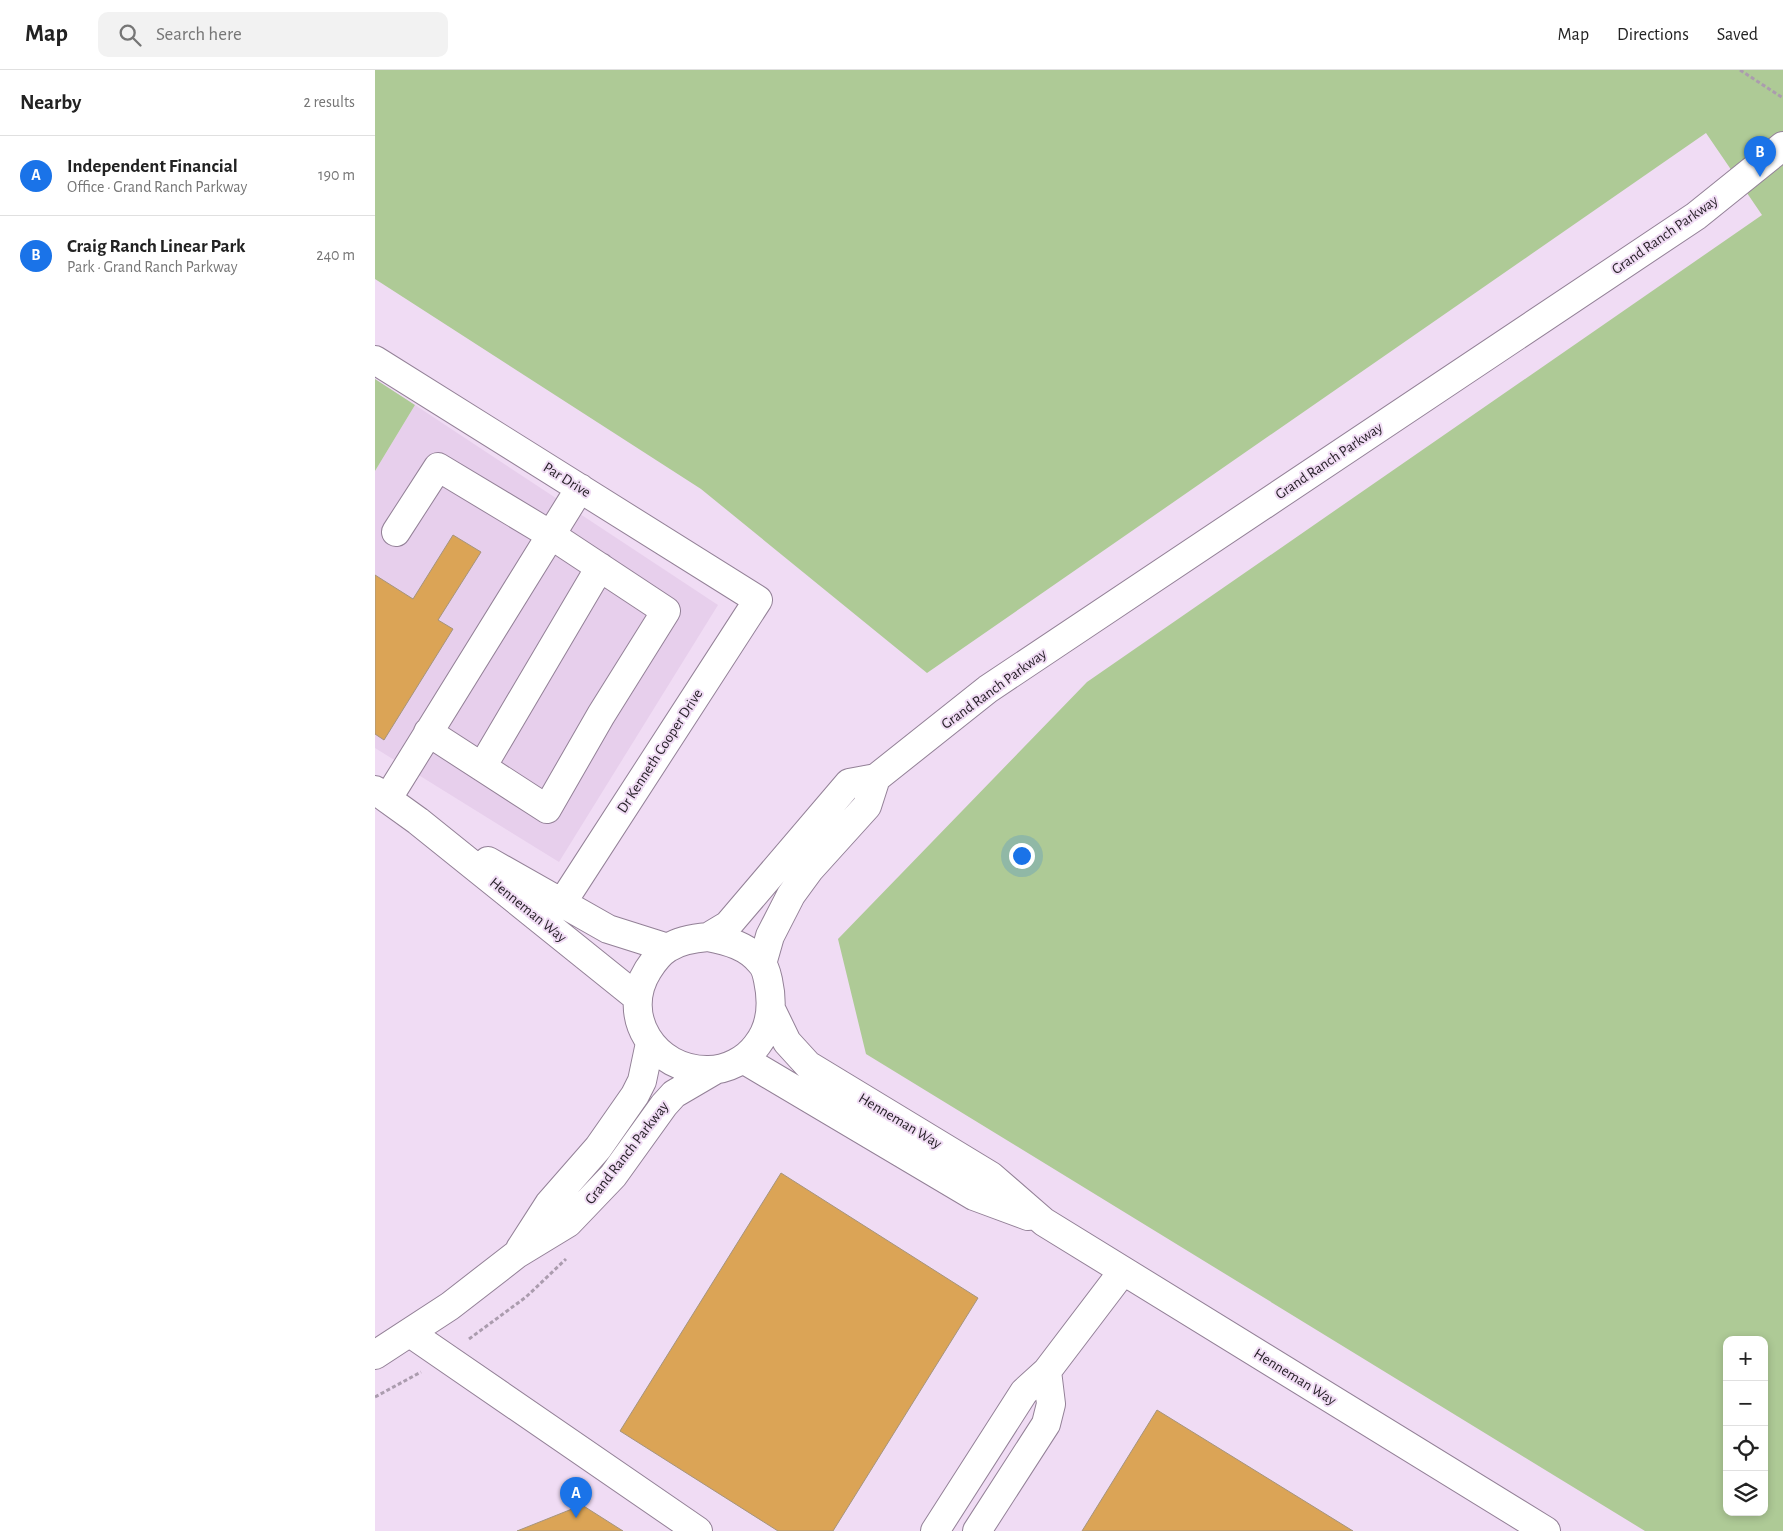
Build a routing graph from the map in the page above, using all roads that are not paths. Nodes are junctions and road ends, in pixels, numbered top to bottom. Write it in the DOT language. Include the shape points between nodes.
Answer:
graph roads {
  1 [pos="1783,146"];
  2 [pos="375,360"];
  3 [pos="580,488"];
  4 [pos="396,532"];
  5 [pos="551,535"];
  6 [pos="600,567"];
  7 [pos="758,600"];
  8 [pos="428,732"];
  9 [pos="482,767"];
  10 [pos="876,778"];
  11 [pos="381,794"];
  12 [pos="418,821"];
  13 [pos="562,903"];
  14 [pos="708,937"];
  15 [pos="668,948"];
  16 [pos="762,964"];
  17 [pos="638,998"];
  18 [pos="771,1009"];
  19 [pos="650,1042"];
  20 [pos="743,1060"];
  21 [pos="715,1070"];
  22 [pos="1043,1222"];
  23 [pos="517,1254"];
  24 [pos="1123,1271"];
  25 [pos="410,1334"];
  26 [pos="375,1355"];
  27 [pos="1047,1371"];
  28 [pos="698,1531"];
  29 [pos="935,1531"];
  30 [pos="977,1531"];
  31 [pos="1546,1531"];
  1 -- 10 [label="street, Grand Ranch Parkway" via="1697,216 987,689"];
  2 -- 3 [label="street, Par Drive"];
  3 -- 5 [label="street"];
  3 -- 7 [label="street, Par Drive"];
  4 -- 5 [label="street" via="438,467"];
  5 -- 6 [label="street"];
  5 -- 8 [label="street"];
  6 -- 9 [label="street"];
  6 -- 9 [label="street" via="666,611 601,714 547,809"];
  7 -- 13 [label="street, Dr Kenneth Cooper Drive"];
  8 -- 9 [label="street"];
  8 -- 11 [label="street"];
  10 -- 14 [label="street, Grand Ranch Parkway" via="849,783 728,925"];
  10 -- 16 [label="street" via="867,806 810,869 791,896 770,936"];
  11 -- 12 [label="street, Henneman Way"];
  12 -- 13 [label="street, Henneman Way"];
  12 -- 17 [label="street, Henneman Way"];
  13 -- 15 [label="street, Henneman Way" via="608,929"];
  14 -- 15 [label="street" via="687,939"];
  14 -- 16 [label="street" via="729,941 747,950"];
  15 -- 17 [label="street" via="653,961 643,978"];
  16 -- 18 [label="street"];
  17 -- 19 [label="street" via="638,1013"];
  18 -- 20 [label="street" via="767,1028 757,1046"];
  18 -- 22 [label="street, Henneman Way" via="787,1042 808,1066 991,1176"];
  19 -- 21 [label="street" via="678,1066 696,1071"];
  19 -- 23 [label="street, Grand Ranch Parkway" via="642,1081 635,1095 598,1148 549,1204"];
  20 -- 21 [label="street"];
  20 -- 22 [label="street, Henneman Way" via="974,1196"];
  21 -- 23 [label="street, Grand Ranch Parkway" via="674,1094 608,1182 568,1223"];
  22 -- 24 [label="street, Henneman Way"];
  23 -- 25 [label="street, Grand Ranch Parkway"];
  24 -- 27 [label="street"];
  24 -- 31 [label="street, Henneman Way"];
  25 -- 26 [label="street, Grand Ranch Parkway"];
  25 -- 28 [label="street"];
  27 -- 29 [label="street" via="1024,1392"];
  27 -- 30 [label="street" via="1051,1404 1046,1424"];
}
